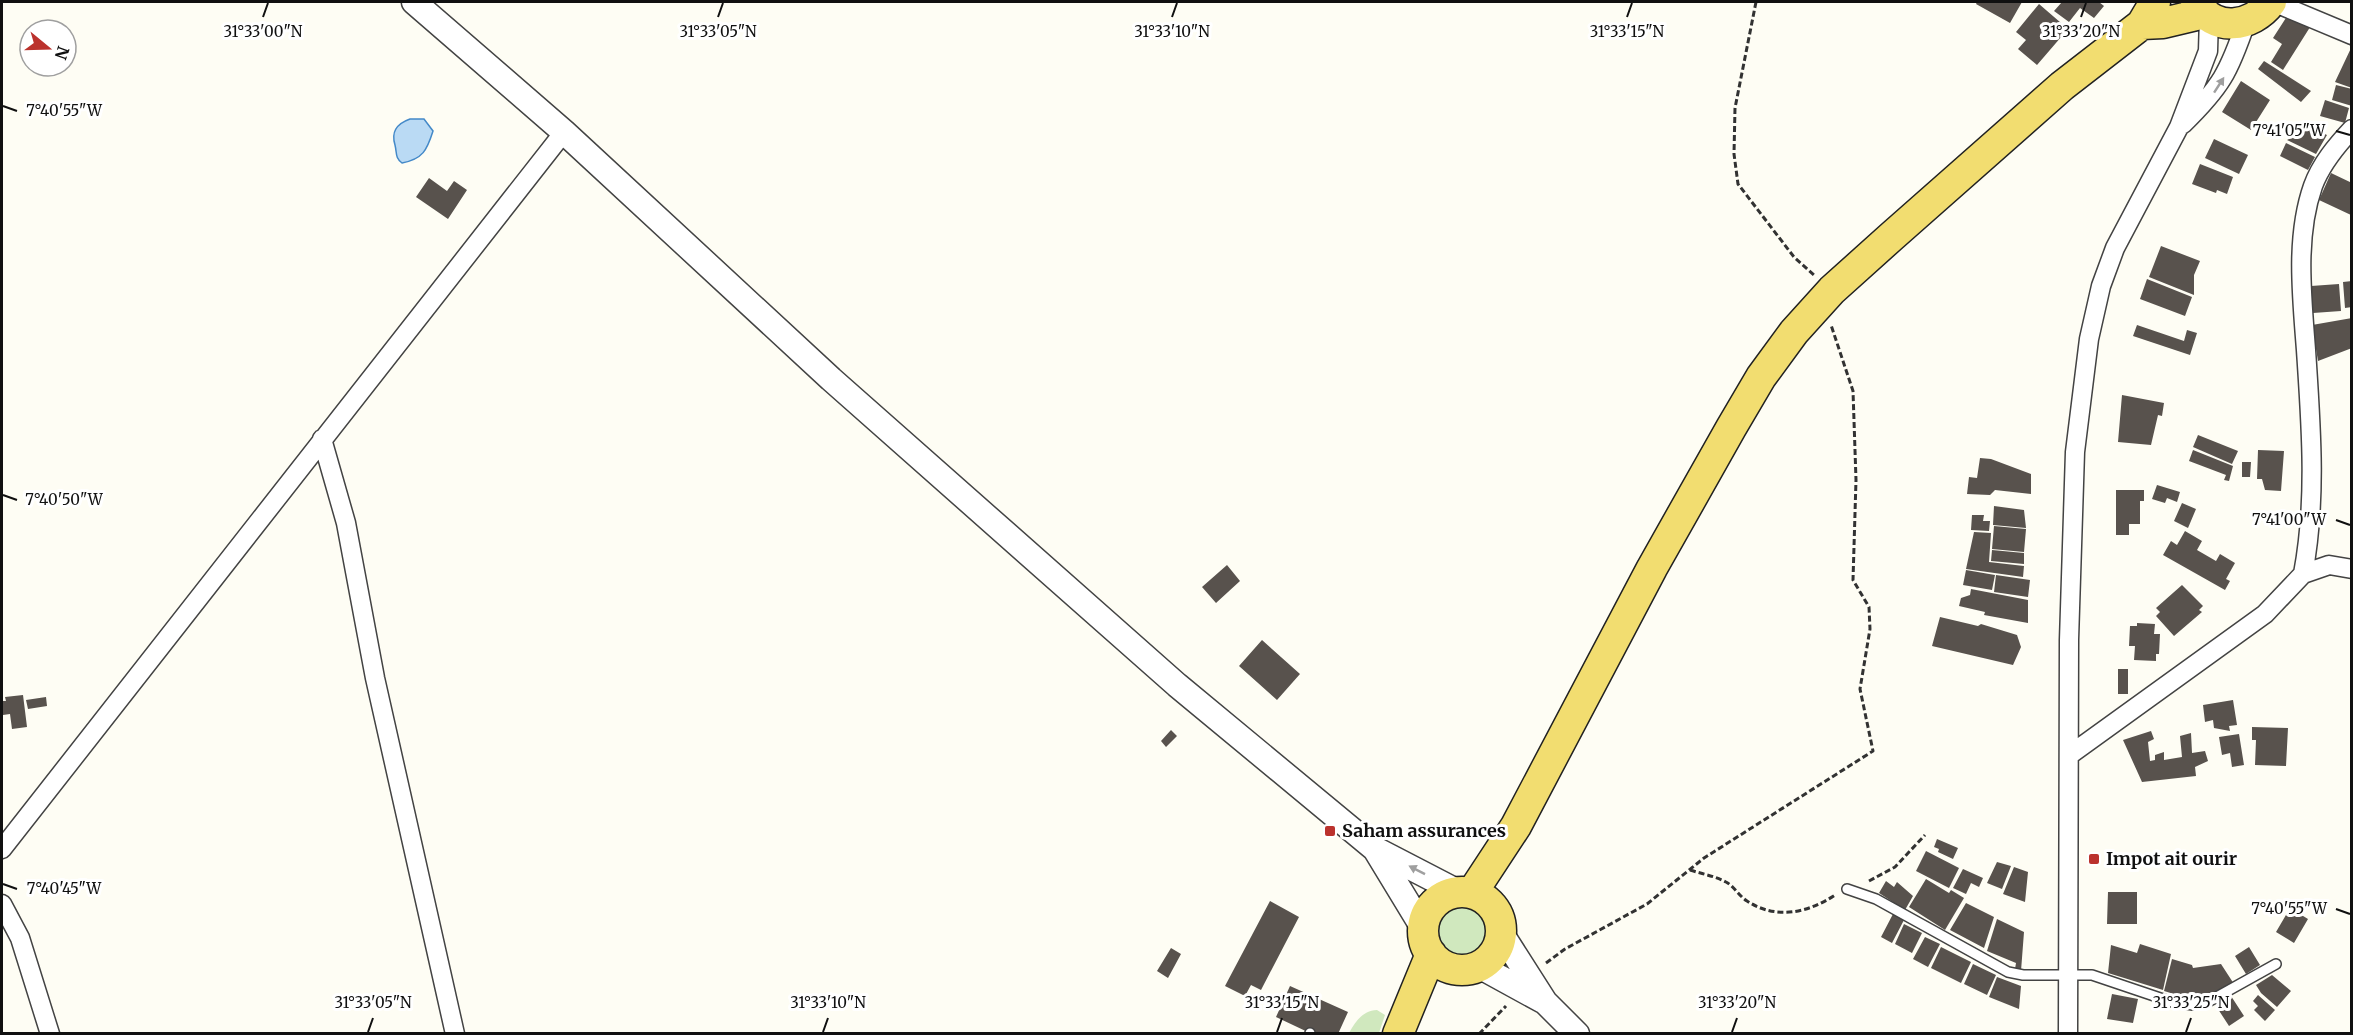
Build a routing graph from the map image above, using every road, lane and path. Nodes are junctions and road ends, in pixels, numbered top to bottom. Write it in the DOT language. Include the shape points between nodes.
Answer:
graph roads {
  1 [pos="414,2"];
  2 [pos="1756,2"];
  3 [pos="2272,2"];
  4 [pos="2203,10"];
  5 [pos="2149,13"];
  6 [pos="2246,22"];
  7 [pos="2352,35"];
  8 [pos="2179,128"];
  9 [pos="2352,129"];
  10 [pos="564,132"];
  11 [pos="1825,298"];
  12 [pos="322,439"];
  13 [pos="2352,569"];
  14 [pos="2303,574"];
  15 [pos="2071,754"];
  16 [pos="1925,835"];
  17 [pos="2,849"];
  18 [pos="1375,849"];
  19 [pos="1690,870"];
  20 [pos="1847,889"];
  21 [pos="2,904"];
  22 [pos="1481,906"];
  23 [pos="1427,941"];
  24 [pos="2276,964"];
  25 [pos="1473,968"];
  26 [pos="2069,973"];
  27 [pos="1525,983"];
  28 [pos="1403,1024"];
  29 [pos="50,1034"];
  30 [pos="455,1034"];
  31 [pos="1479,1034"];
  32 [pos="1577,1034"];
  33 [pos="2068,1034"];
  1 -- 10 [label="street"];
  2 -- 11 [label="path" via="1735,108 1738,183"];
  3 -- 6 [label="main road"];
  3 -- 7 [label="street"];
  4 -- 5 [label="main road" via="2163,23"];
  4 -- 6 [label="main road" via="2223,23"];
  4 -- 8 [label="street" via="2208,51"];
  5 -- 11 [label="main road"];
  8 -- 6 [label="street, one-way" via="2211,97 2232,66"];
  8 -- 15 [label="street" via="2115,248 2088,339 2075,452 2069,640"];
  9 -- 14 [label="street" via="2334,147 2321,170 2307,211 2301,282 2313,490"];
  10 -- 12 [label="street"];
  10 -- 18 [label="street" via="848,394 1177,685"];
  11 -- 19 [label="path" via="1853,391 1853,580 1869,607 1870,629 1860,689 1873,752"];
  11 -- 22 [label="main road" via="1761,376 1652,568 1516,826"];
  12 -- 17 [label="street"];
  12 -- 30 [label="street" via="346,523 375,678"];
  13 -- 14 [label="street" via="2329,565"];
  14 -- 15 [label="street" via="2265,614"];
  15 -- 26 [label="street"];
  16 -- 20 [label="path" via="1895,867"];
  22 -- 18 [label="street, one-way"];
  18 -- 23 [label="street"];
  19 -- 20 [label="path" via="1729,883 1755,906 1782,912 1800,913"];
  19 -- 27 [label="path" via="1647,904 1565,949"];
  20 -- 26 [label="lane" via="1884,903 2008,972"];
  21 -- 29 [label="street" via="20,938"];
  22 -- 23 [label="main road" via="1445,896 1427,915"];
  22 -- 25 [label="main road" via="1498,947 1490,958"];
  22 -- 27 [label="street"];
  23 -- 25 [label="main road" via="1440,963 1453,969"];
  23 -- 28 [label="main road"];
  24 -- 26 [label="lane" via="2206,1003 2193,1005 2172,1002 2104,978"];
  25 -- 27 [label="street"];
  25 -- 28 [label="main road"];
  26 -- 33 [label="street"];
  27 -- 31 [label="path"];
  27 -- 32 [label="street"];
}
